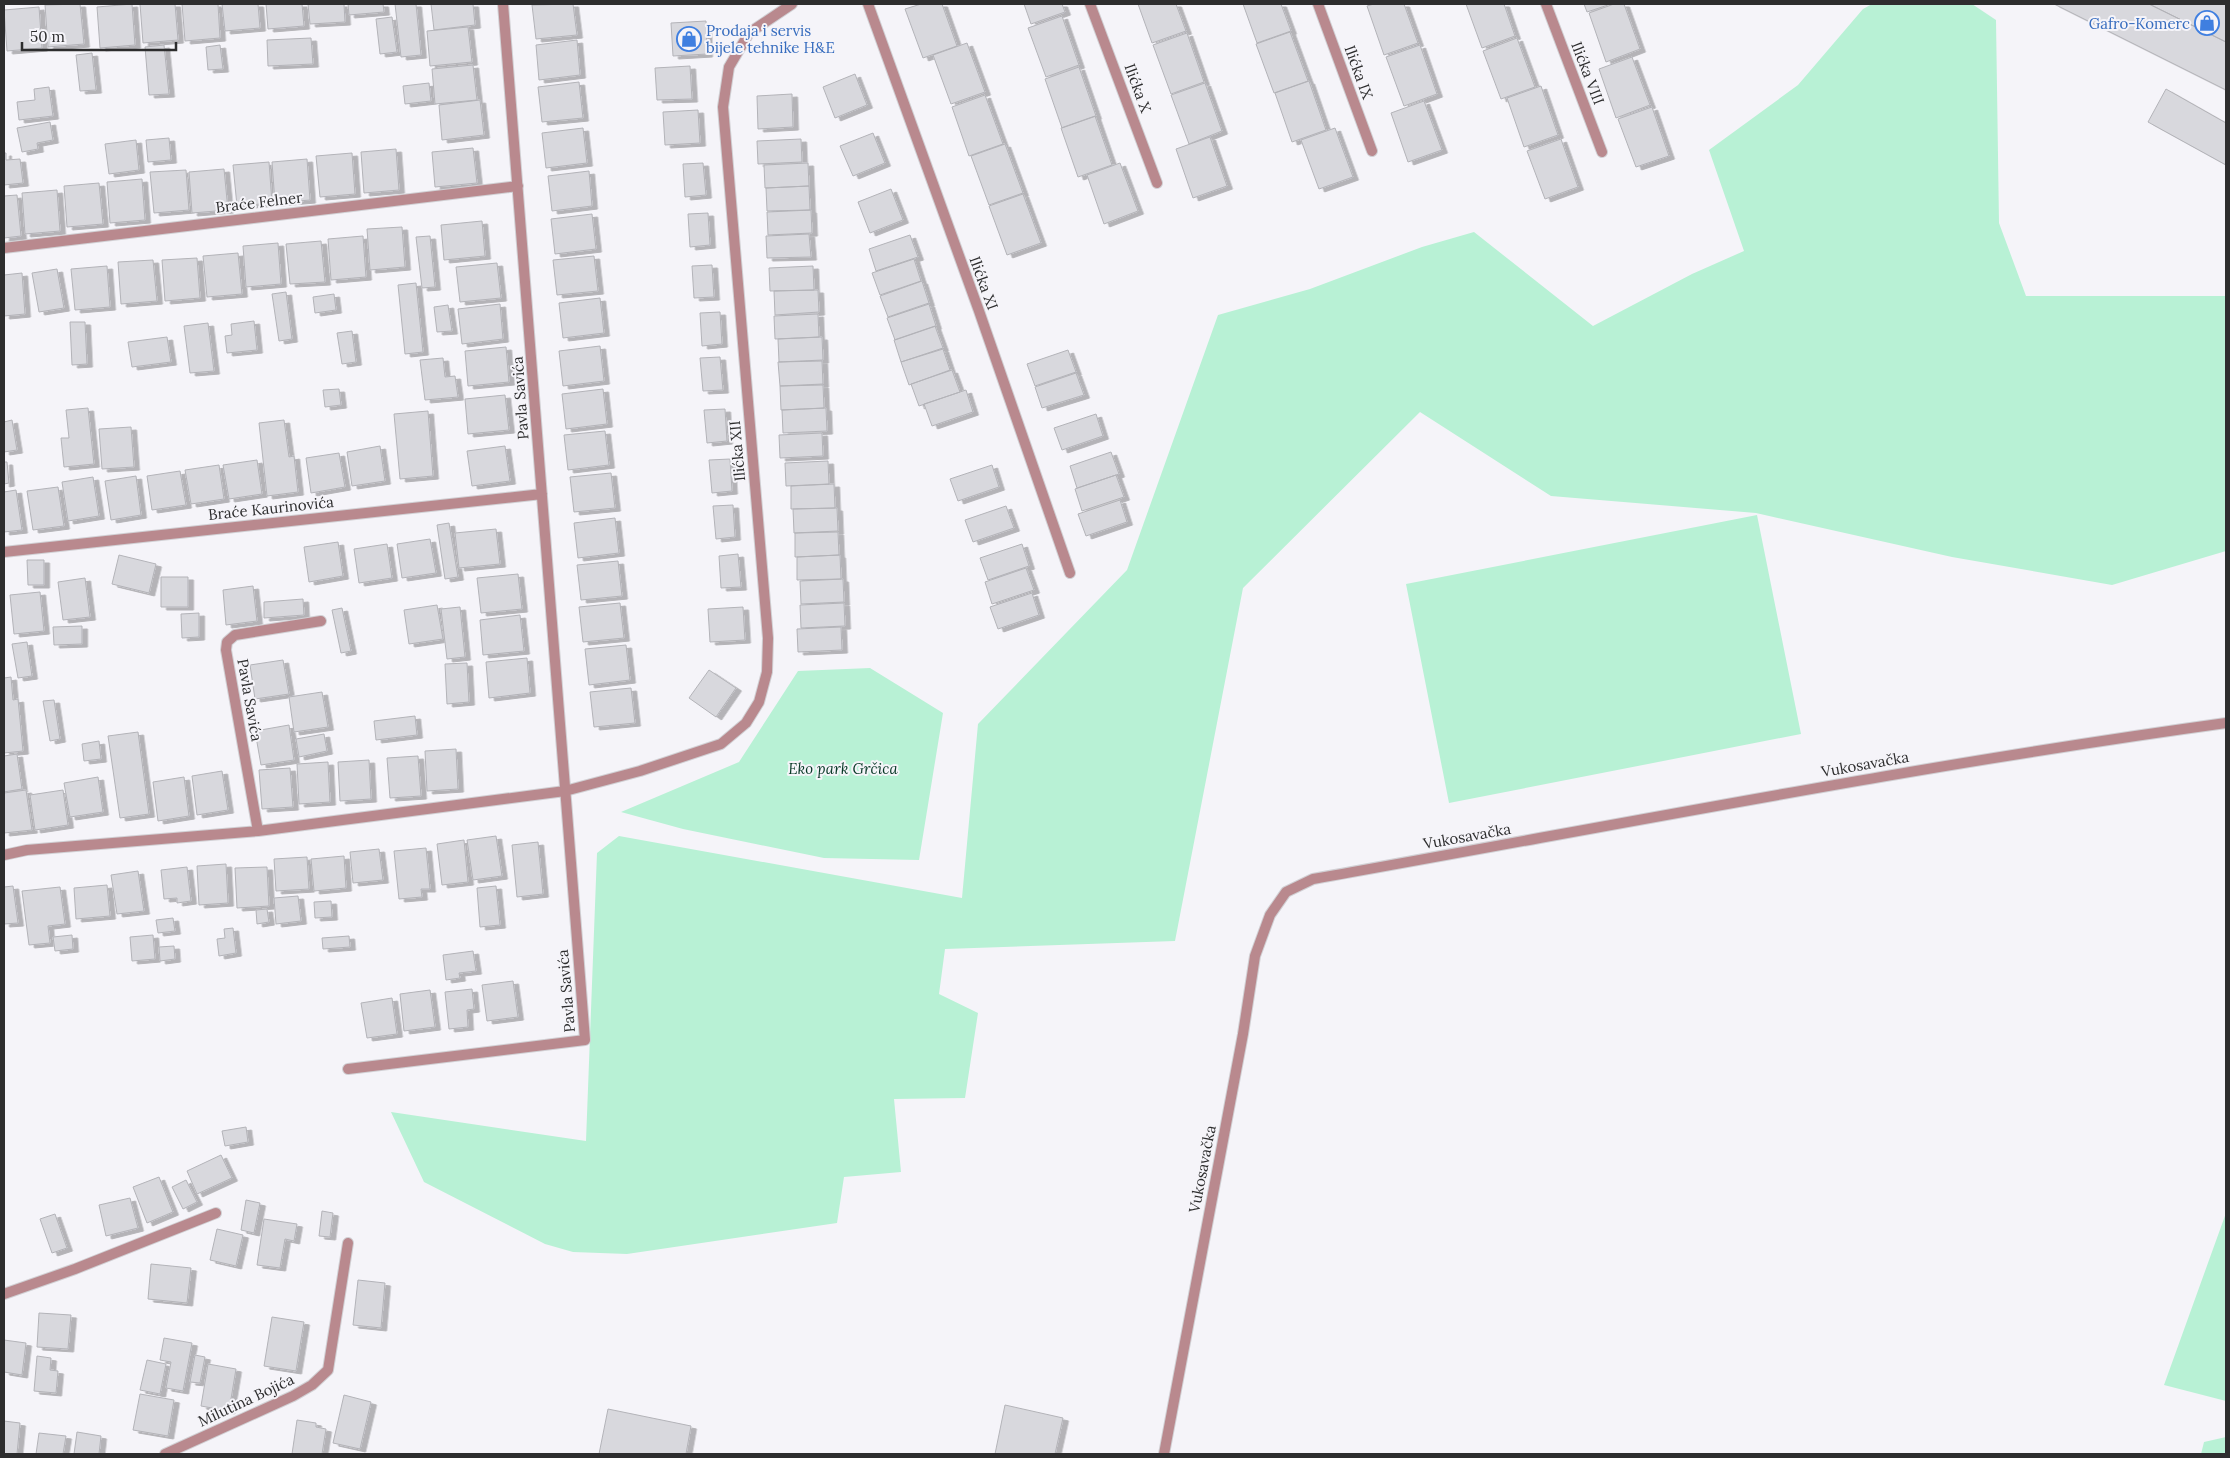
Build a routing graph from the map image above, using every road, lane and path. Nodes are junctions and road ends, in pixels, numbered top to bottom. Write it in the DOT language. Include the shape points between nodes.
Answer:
graph roads {
  1 [pos="503,4"];
  2 [pos="792,4"];
  3 [pos="868,4"];
  4 [pos="1090,4"];
  5 [pos="1318,4"];
  6 [pos="1546,4"];
  7 [pos="1372,151"];
  8 [pos="1602,152"];
  9 [pos="1157,183"];
  10 [pos="518,186"];
  11 [pos="4,248"];
  12 [pos="542,494"];
  13 [pos="4,552"];
  14 [pos="1070,573"];
  15 [pos="321,621"];
  16 [pos="2226,723"];
  17 [pos="565,791"];
  18 [pos="258,830"];
  19 [pos="4,855"];
  20 [pos="348,1069"];
  21 [pos="216,1213"];
  22 [pos="348,1243"];
  23 [pos="4,1294"];
  24 [pos="165,1454"];
  25 [pos="1164,1454"];
  1 -- 10 [label="street, Pavla Savića"];
  2 -- 17 [label="street, Ilićka XII" via="750,34 729,67 723,107 768,638 767,672 759,702 746,723 721,744"];
  3 -- 14 [label="street, Ilićka XI"];
  4 -- 9 [label="street, Ilićka X"];
  5 -- 7 [label="street, Ilićka IX"];
  6 -- 8 [label="street, Ilićka VIII"];
  10 -- 11 [label="street, Braće Felner"];
  10 -- 12 [label="street, Pavla Savića"];
  12 -- 13 [label="street, Braće Kaurinovića"];
  12 -- 17 [label="street, Pavla Savića"];
  15 -- 18 [label="street, Pavla Savića" via="235,636 227,642"];
  16 -- 25 [label="street, Vukosavačka" via="2075,744 1570,832 1313,879 1286,892 1270,915 1255,956"];
  17 -- 18 [label="street"];
  17 -- 20 [label="street, Pavla Savića" via="585,1040"];
  18 -- 19 [label="street" via="27,850"];
  21 -- 23 [label="street"];
  22 -- 24 [label="street, Milutina Bojića" via="328,1370 293,1396"];
}
